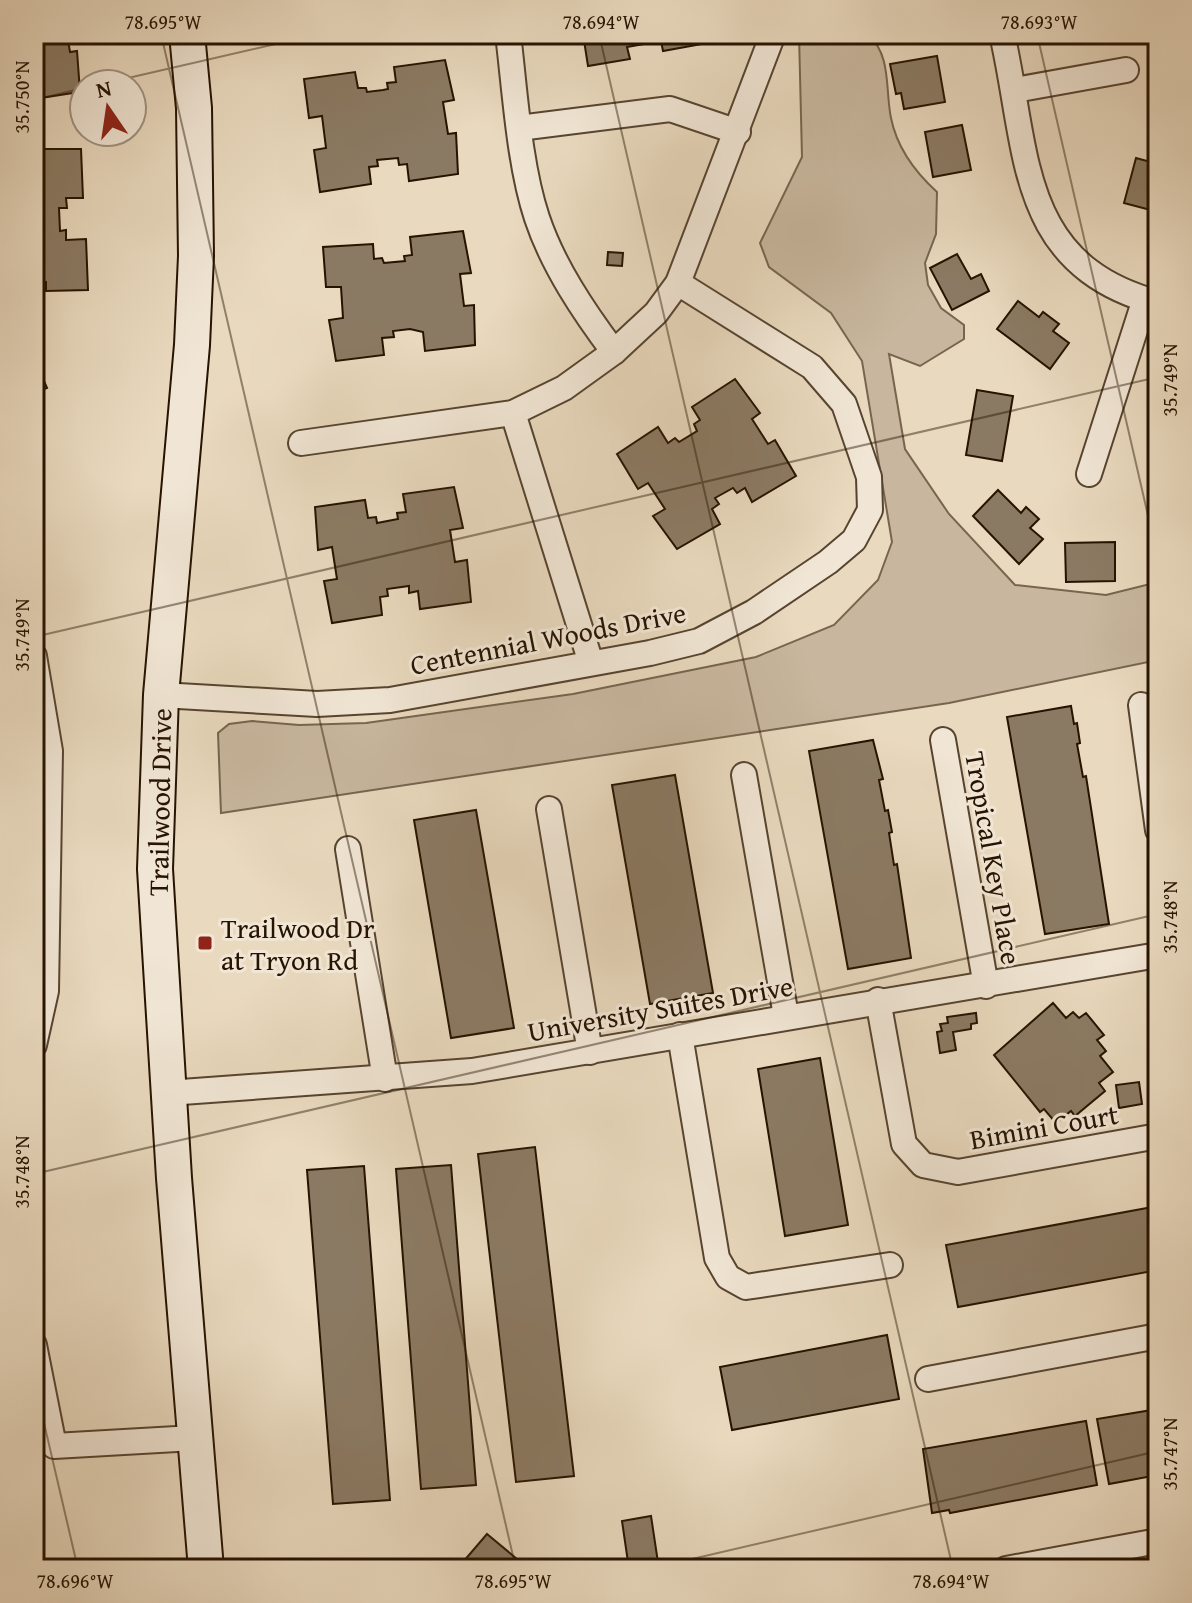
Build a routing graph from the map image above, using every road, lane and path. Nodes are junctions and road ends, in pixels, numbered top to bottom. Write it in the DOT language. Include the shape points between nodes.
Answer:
graph roads {
  1 [pos="187,34"];
  2 [pos="508,34"];
  3 [pos="773,34"];
  4 [pos="1002,34"];
  5 [pos="1126,70"];
  6 [pos="1015,90"];
  7 [pos="519,128"];
  8 [pos="738,132"];
  9 [pos="678,283"];
  10 [pos="1151,301"];
  11 [pos="614,352"];
  12 [pos="513,413"];
  13 [pos="301,443"];
  14 [pos="1089,474"];
  15 [pos="34,656"];
  16 [pos="591,663"];
  17 [pos="161,695"];
  18 [pos="1141,705"];
  19 [pos="943,740"];
  20 [pos="744,775"];
  21 [pos="549,809"];
  22 [pos="1158,830"];
  23 [pos="348,849"];
  24 [pos="1158,955"];
  25 [pos="986,986"];
  26 [pos="878,1000"];
  27 [pos="786,1016"];
  28 [pos="680,1035"];
  29 [pos="34,1045"];
  30 [pos="590,1052"];
  31 [pos="385,1079"];
  32 [pos="168,1093"];
  33 [pos="1158,1136"];
  34 [pos="890,1265"];
  35 [pos="1158,1336"];
  36 [pos="34,1345"];
  37 [pos="928,1379"];
  38 [pos="194,1438"];
  39 [pos="1158,1541"];
  40 [pos="206,1569"];
  41 [pos="1006,1569"];
  1 -- 17 [label="street, Trailwood Drive" via="196,256"];
  2 -- 7 [label="street"];
  3 -- 8 [label="street"];
  4 -- 6 [label="street"];
  5 -- 6 [label="street"];
  6 -- 10 [label="street" via="1032,185 1060,246 1092,273"];
  7 -- 8 [label="street" via="670,109"];
  7 -- 11 [label="street" via="537,218 581,308"];
  8 -- 9 [label="street"];
  9 -- 11 [label="street" via="656,313"];
  9 -- 16 [label="street, Centennial Woods Drive" via="812,367 844,404 869,477 870,510 854,540 754,612 699,641"];
  10 -- 14 [label="street"];
  11 -- 12 [label="street" via="564,388"];
  12 -- 13 [label="street"];
  12 -- 16 [label="street"];
  15 -- 29 [label="street" via="50,751 46,991"];
  16 -- 17 [label="street, Centennial Woods Drive" via="390,700 317,704"];
  17 -- 32 [label="street, Trailwood Drive" via="155,869"];
  18 -- 22 [label="street"];
  19 -- 25 [label="street, Tropical Key Place"];
  20 -- 27 [label="street"];
  21 -- 30 [label="street"];
  23 -- 31 [label="street"];
  24 -- 25 [label="street, University Suites Drive"];
  25 -- 26 [label="street, University Suites Drive"];
  26 -- 27 [label="street, University Suites Drive"];
  26 -- 33 [label="street, Bimini Court" via="904,1144 923,1165 958,1172"];
  27 -- 28 [label="street, University Suites Drive"];
  28 -- 30 [label="street, University Suites Drive"];
  28 -- 34 [label="street" via="717,1258 728,1277 746,1287"];
  30 -- 31 [label="street, University Suites Drive"];
  31 -- 32 [label="street, University Suites Drive"];
  32 -- 38 [label="street, Trailwood Drive"];
  35 -- 37 [label="street"];
  36 -- 38 [label="street" via="54,1446"];
  38 -- 40 [label="street, Trailwood Drive"];
  39 -- 41 [label="street"];
}
